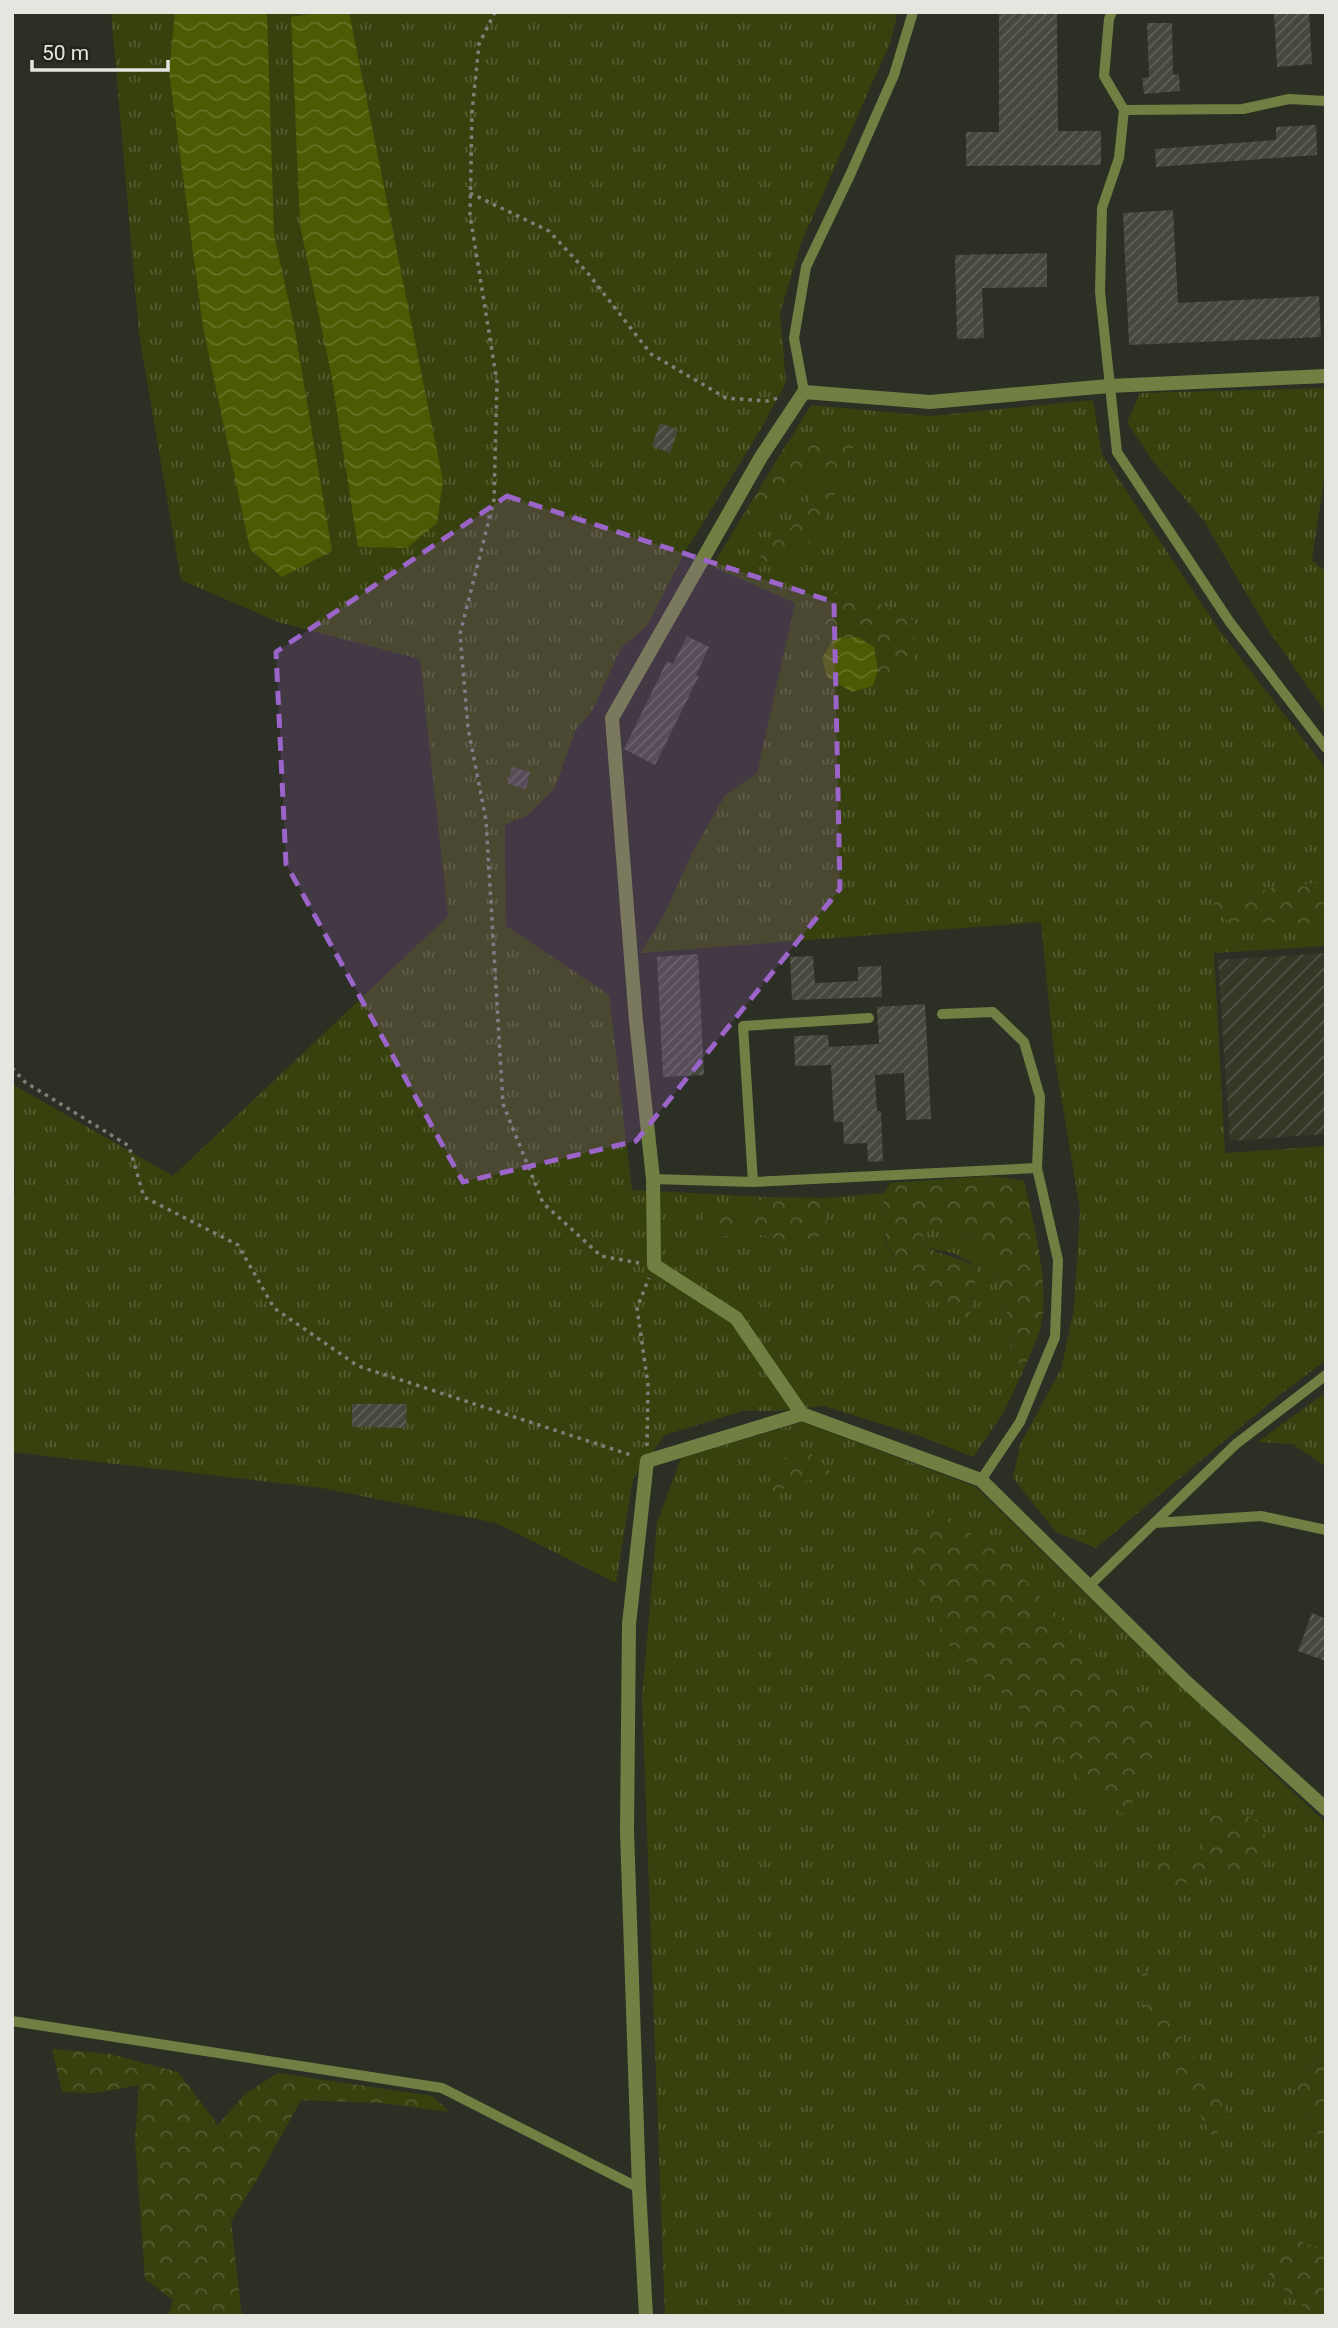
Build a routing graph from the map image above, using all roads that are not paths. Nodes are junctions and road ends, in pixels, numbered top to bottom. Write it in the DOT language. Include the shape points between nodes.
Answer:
graph roads {
  1 [pos="913,12"];
  2 [pos="1112,12"];
  3 [pos="1326,101"];
  4 [pos="1124,110"];
  5 [pos="1326,376"];
  6 [pos="1109,386"];
  7 [pos="804,393"];
  8 [pos="1326,748"];
  9 [pos="942,1014"];
  10 [pos="869,1018"];
  11 [pos="1037,1168"];
  12 [pos="653,1179"];
  13 [pos="752,1182"];
  14 [pos="1326,1375"];
  15 [pos="802,1414"];
  16 [pos="981,1480"];
  17 [pos="1154,1523"];
  18 [pos="1326,1530"];
  19 [pos="1088,1587"];
  20 [pos="1326,1809"];
  21 [pos="12,2021"];
  22 [pos="639,2188"];
  23 [pos="646,2316"];
  1 -- 7 [label="lane" via="894,75 806,267 794,338"];
  2 -- 4 [label="lane" via="1104,76"];
  3 -- 4 [label="lane" via="1289,99 1243,109"];
  4 -- 6 [label="lane" via="1119,158 1102,208 1100,292"];
  5 -- 6 [label="street"];
  6 -- 7 [label="street" via="930,402"];
  6 -- 8 [label="lane" via="1117,452 1229,621"];
  7 -- 12 [label="street" via="761,457 612,718"];
  9 -- 11 [label="lane" via="993,1012 1024,1042 1040,1097"];
  10 -- 13 [label="lane" via="743,1026"];
  11 -- 13 [label="lane"];
  11 -- 16 [label="lane" via="1058,1260 1055,1337 1020,1422"];
  12 -- 13 [label="lane"];
  12 -- 15 [label="street" via="654,1265 736,1318"];
  14 -- 17 [label="lane" via="1236,1444"];
  15 -- 16 [label="street"];
  15 -- 22 [label="street" via="647,1461 629,1637 627,1831"];
  16 -- 19 [label="street"];
  17 -- 18 [label="lane" via="1261,1516"];
  17 -- 19 [label="lane"];
  19 -- 20 [label="street"];
  21 -- 22 [label="lane" via="442,2088"];
  22 -- 23 [label="street"];
}
